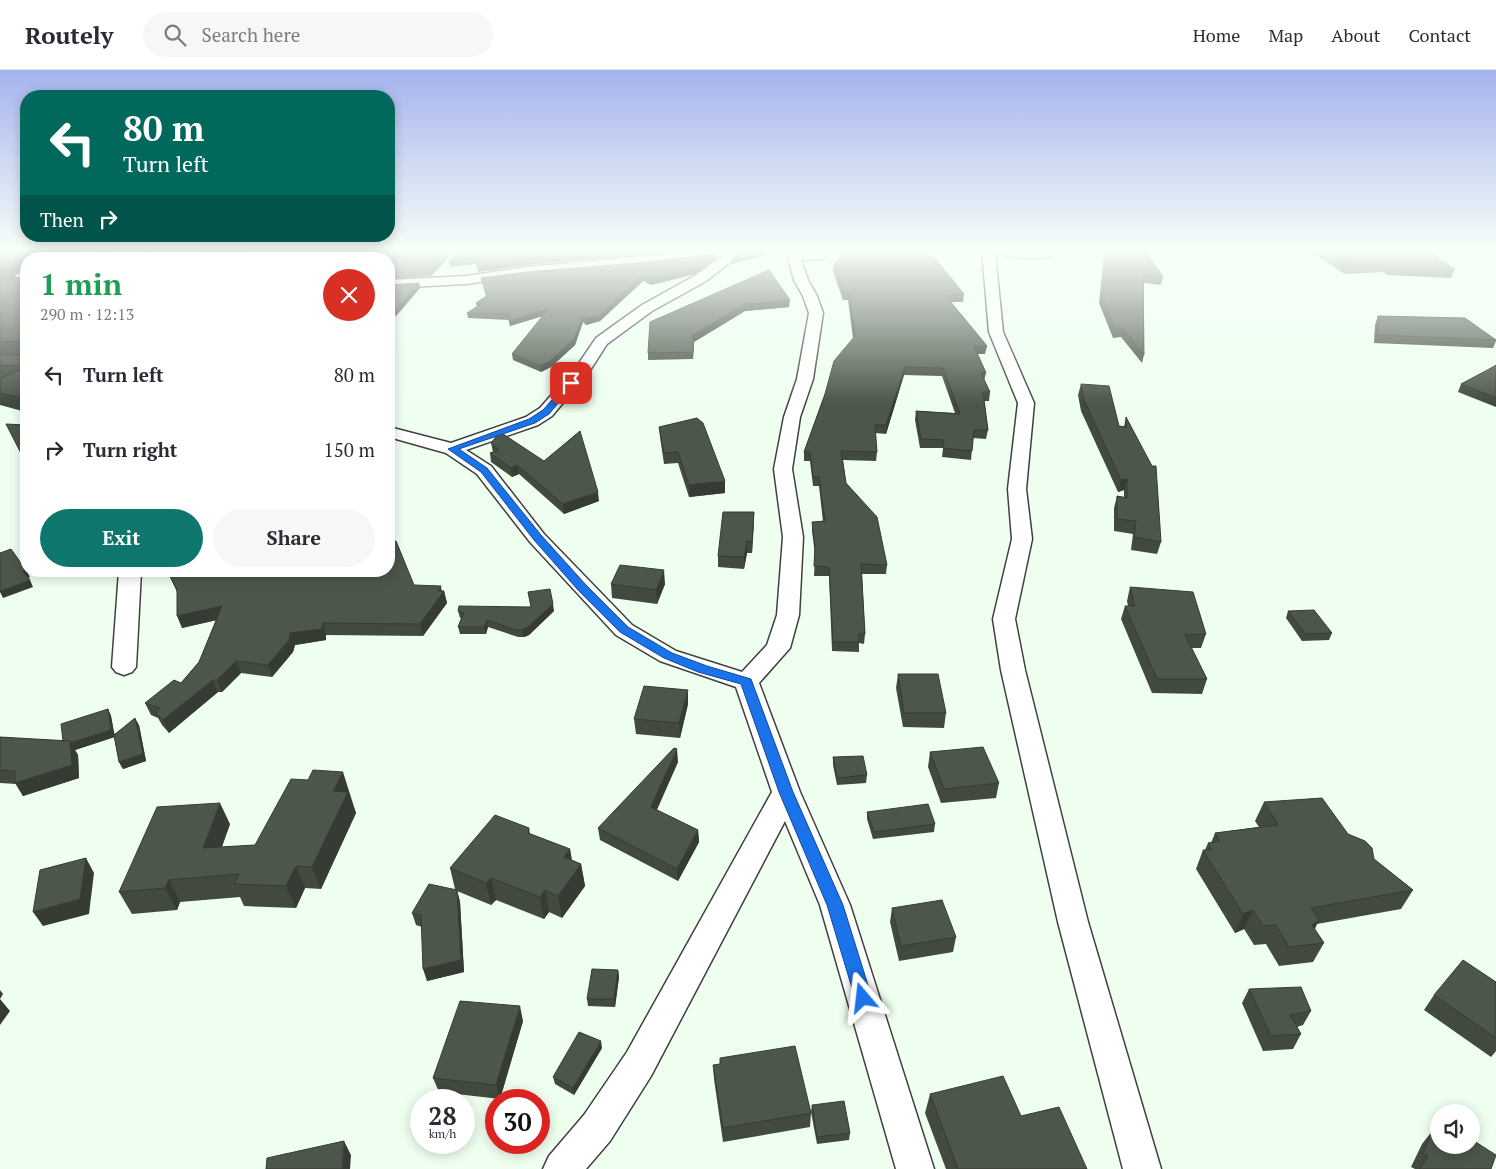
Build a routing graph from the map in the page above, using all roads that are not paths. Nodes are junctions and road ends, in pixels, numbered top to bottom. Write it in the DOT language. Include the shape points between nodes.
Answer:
graph roads {
  1 [pos="658,301"];
  2 [pos="812,301"];
  3 [pos="993,301"];
  4 [pos="395,434"];
  5 [pos="452,449"];
  6 [pos="130,577"];
  7 [pos="124,667"];
  8 [pos="746,682"];
  9 [pos="786,792"];
  10 [pos="562,1169"];
  11 [pos="915,1169"];
  12 [pos="1142,1169"];
  1 -- 5 [label="street" via="601,341 583,369 546,412 532,421"];
  2 -- 8 [label="street" via="816,313 806,379 792,417 783,469 793,537 788,615 778,648"];
  3 -- 12 [label="street" via="996,332 1026,403 1017,489 1022,539 1004,619 1013,670 1073,922"];
  4 -- 5 [label="street"];
  5 -- 8 [label="street" via="484,470 537,538 624,630 668,656"];
  6 -- 7 [label="street"];
  8 -- 9 [label="street"];
  9 -- 10 [label="street" via="640,1064 598,1128"];
  9 -- 11 [label="street" via="835,905"];
}
